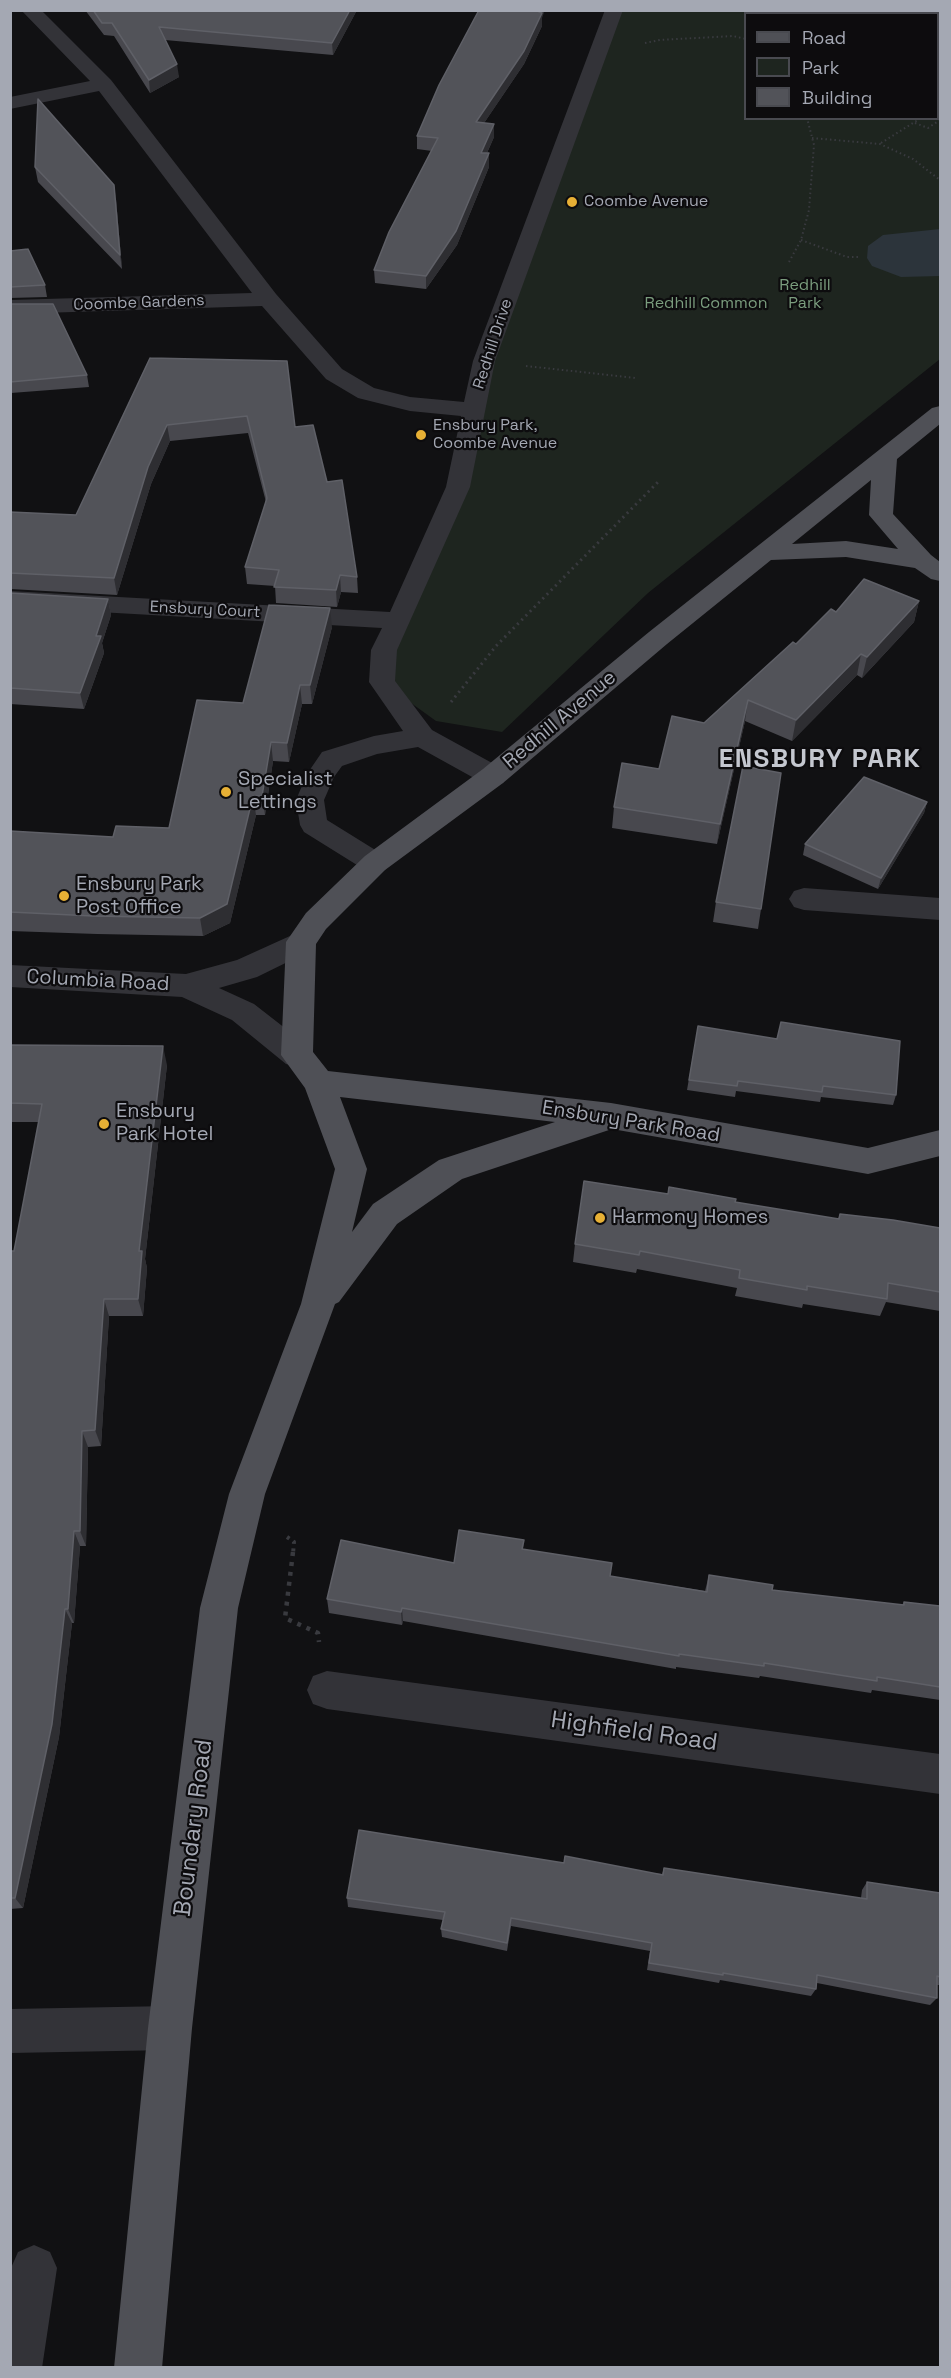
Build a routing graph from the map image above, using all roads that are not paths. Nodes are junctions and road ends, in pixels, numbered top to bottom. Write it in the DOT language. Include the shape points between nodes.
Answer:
graph roads {
  1 [pos="30,10"];
  2 [pos="614,10"];
  3 [pos="104,84"];
  4 [pos="10,103"];
  5 [pos="268,299"];
  6 [pos="10,307"];
  7 [pos="473,410"];
  8 [pos="940,413"];
  9 [pos="885,456"];
  10 [pos="764,554"];
  11 [pos="931,567"];
  12 [pos="10,599"];
  13 [pos="399,621"];
  14 [pos="422,737"];
  15 [pos="493,776"];
  16 [pos="375,863"];
  17 [pos="804,899"];
  18 [pos="940,909"];
  19 [pos="301,942"];
  20 [pos="10,976"];
  21 [pos="186,986"];
  22 [pos="297,1055"];
  23 [pos="319,1082"];
  24 [pos="611,1116"];
  25 [pos="940,1143"];
  26 [pos="318,1304"];
  27 [pos="327,1690"];
  28 [pos="940,1774"];
  29 [pos="170,2028"];
  30 [pos="10,2031"];
  31 [pos="34,2268"];
  32 [pos="18,2367"];
  33 [pos="138,2367"];
  1 -- 3 [label="street"];
  2 -- 7 [label="street, Redhill Drive" via="484,361"];
  3 -- 4 [label="street"];
  3 -- 5 [label="street"];
  5 -- 6 [label="street, Coombe Gardens"];
  5 -- 7 [label="street" via="334,374 366,393 410,404"];
  7 -- 13 [label="street, Redhill Drive" via="458,487"];
  8 -- 9 [label="main road, Redhill Avenue"];
  9 -- 10 [label="main road, Redhill Avenue"];
  9 -- 11 [label="main road" via="881,515"];
  10 -- 11 [label="main road" via="846,549"];
  10 -- 15 [label="main road, Redhill Avenue"];
  12 -- 13 [label="street, Ensbury Court"];
  13 -- 14 [label="street, Redhill Drive" via="384,650 382,682"];
  14 -- 15 [label="street, Redhill Drive"];
  14 -- 16 [label="street" via="374,745 332,759 310,800 314,825"];
  15 -- 16 [label="main road, Redhill Avenue"];
  16 -- 19 [label="main road, Redhill Avenue" via="316,921"];
  17 -- 18 [label="street"];
  19 -- 21 [label="street, Columbia Road" via="246,969"];
  19 -- 22 [label="main road"];
  20 -- 21 [label="street, Columbia Road"];
  21 -- 22 [label="street, Columbia Road" via="243,1012"];
  22 -- 23 [label="main road"];
  23 -- 24 [label="main road, Ensbury Park Road"];
  23 -- 26 [label="main road, Boundary Road" via="351,1169"];
  24 -- 25 [label="main road, Ensbury Park Road" via="868,1161"];
  24 -- 26 [label="main road, Boundary Road" via="451,1169 385,1214"];
  26 -- 29 [label="main road, Boundary Road" via="245,1503 219,1608"];
  27 -- 28 [label="street, Highfield Road"];
  29 -- 30 [label="street"];
  29 -- 33 [label="main road, Boundary Road"];
  31 -- 32 [label="street"];
}
